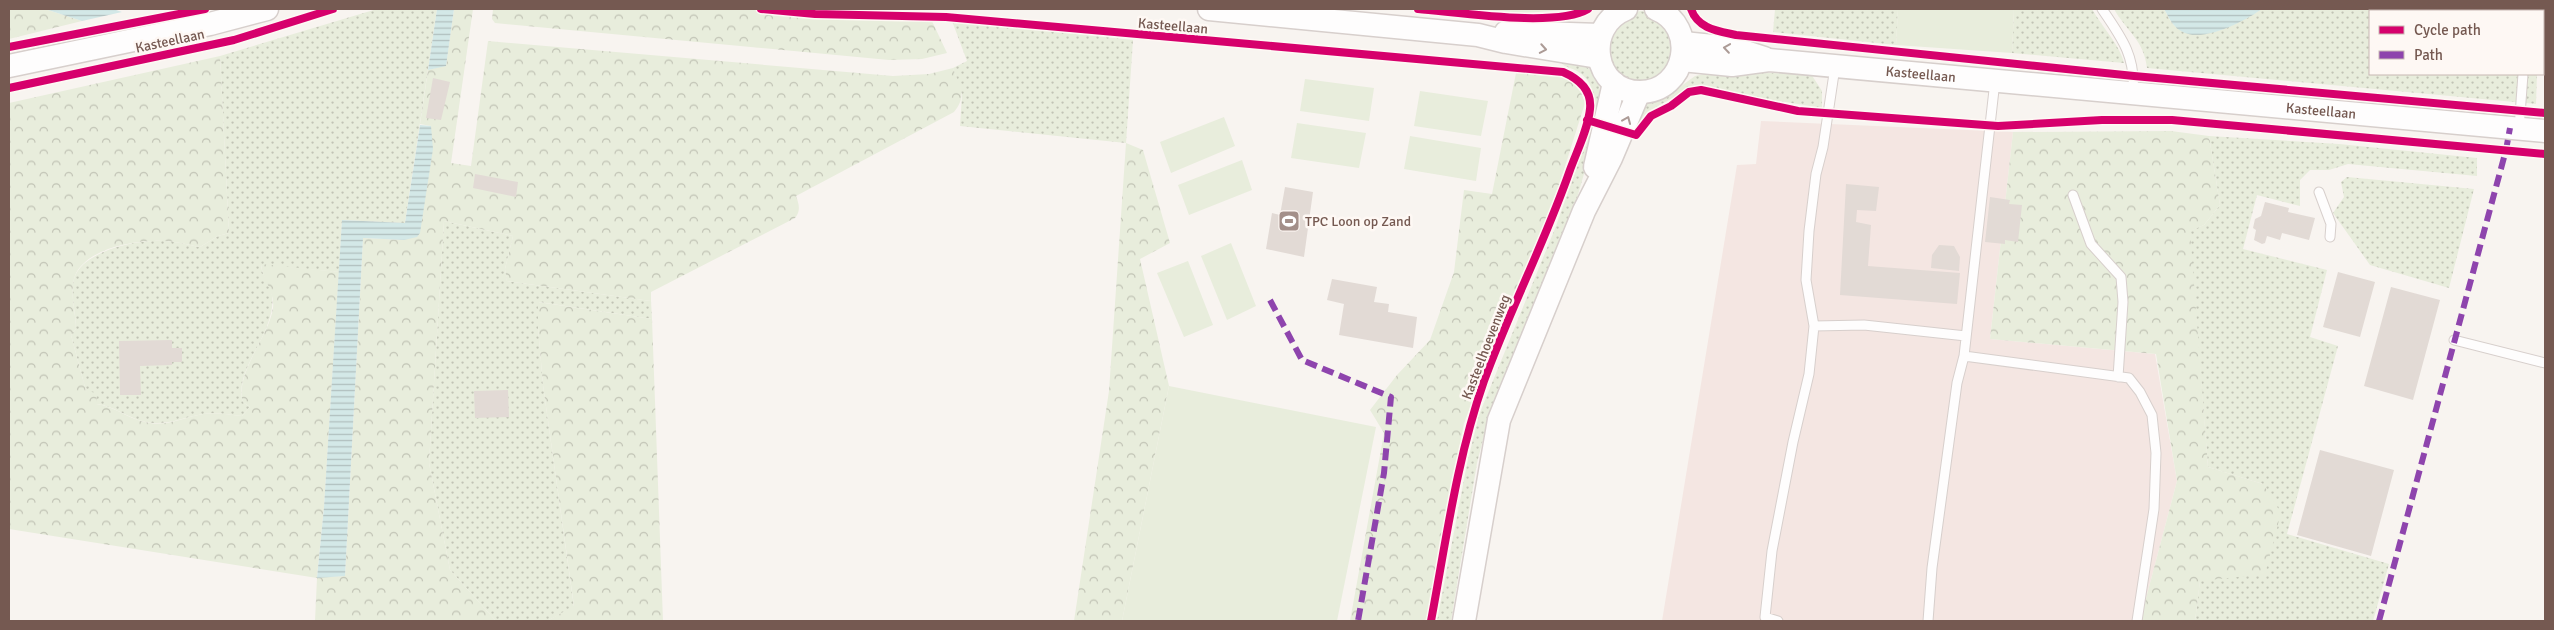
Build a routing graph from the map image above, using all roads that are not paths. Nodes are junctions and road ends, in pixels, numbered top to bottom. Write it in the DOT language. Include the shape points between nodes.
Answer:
graph roads {
  1 [pos="267,9"];
  2 [pos="1209,9"];
  3 [pos="1626,9"];
  4 [pos="1656,9"];
  5 [pos="2102,9"];
  6 [pos="1478,35"];
  7 [pos="1600,35"];
  8 [pos="1682,52"];
  9 [pos="1598,57"];
  10 [pos="9,66"];
  11 [pos="1835,66"];
  12 [pos="2523,75"];
  13 [pos="1995,81"];
  14 [pos="1614,83"];
  15 [pos="1639,92"];
  16 [pos="2133,93"];
  17 [pos="2519,129"];
  18 [pos="2545,131"];
  19 [pos="2319,192"];
  20 [pos="2073,195"];
  21 [pos="1584,212"];
  22 [pos="2330,238"];
  23 [pos="1814,326"];
  24 [pos="1966,336"];
  25 [pos="2454,340"];
  26 [pos="1964,356"];
  27 [pos="2545,363"];
  28 [pos="2118,377"];
  29 [pos="1464,621"];
  30 [pos="1778,621"];
  31 [pos="1928,621"];
  32 [pos="2137,621"];
  1 -- 10 [label="street, Kasteellaan"];
  2 -- 6 [label="street, Kasteellaan"];
  3 -- 7 [label="street" via="1608,21"];
  4 -- 8 [label="street" via="1672,19 1681,34"];
  5 -- 16 [label="lane" via="2130,54"];
  6 -- 7 [label="street, Kasteellaan" via="1556,32"];
  6 -- 9 [label="street, Kasteellaan, one-way"];
  7 -- 9 [label="street"];
  8 -- 11 [label="street, Kasteellaan" via="1732,48 1769,60"];
  8 -- 15 [label="street" via="1673,77 1658,88"];
  9 -- 14 [label="street"];
  11 -- 13 [label="street, Kasteellaan"];
  11 -- 23 [label="lane" via="1809,231 1806,280"];
  12 -- 17 [label="lane"];
  13 -- 16 [label="street, Kasteellaan"];
  13 -- 24 [label="lane"];
  14 -- 15 [label="street"];
  14 -- 21 [label="street"];
  21 -- 15 [label="street, one-way"];
  16 -- 17 [label="street, Kasteellaan"];
  17 -- 18 [label="street, Kasteellaan"];
  19 -- 22 [label="lane" via="2331,224"];
  20 -- 28 [label="lane" via="2091,244 2121,277 2123,302"];
  21 -- 29 [label="street" via="1499,420"];
  23 -- 24 [label="lane" via="1864,325"];
  23 -- 30 [label="lane" via="1809,374 1792,442 1772,550 1765,617"];
  24 -- 26 [label="lane"];
  25 -- 27 [label="lane"];
  26 -- 28 [label="lane"];
  26 -- 31 [label="lane" via="1956,393"];
  28 -- 32 [label="lane" via="2129,378 2152,415 2156,453 2154,509"];
}
